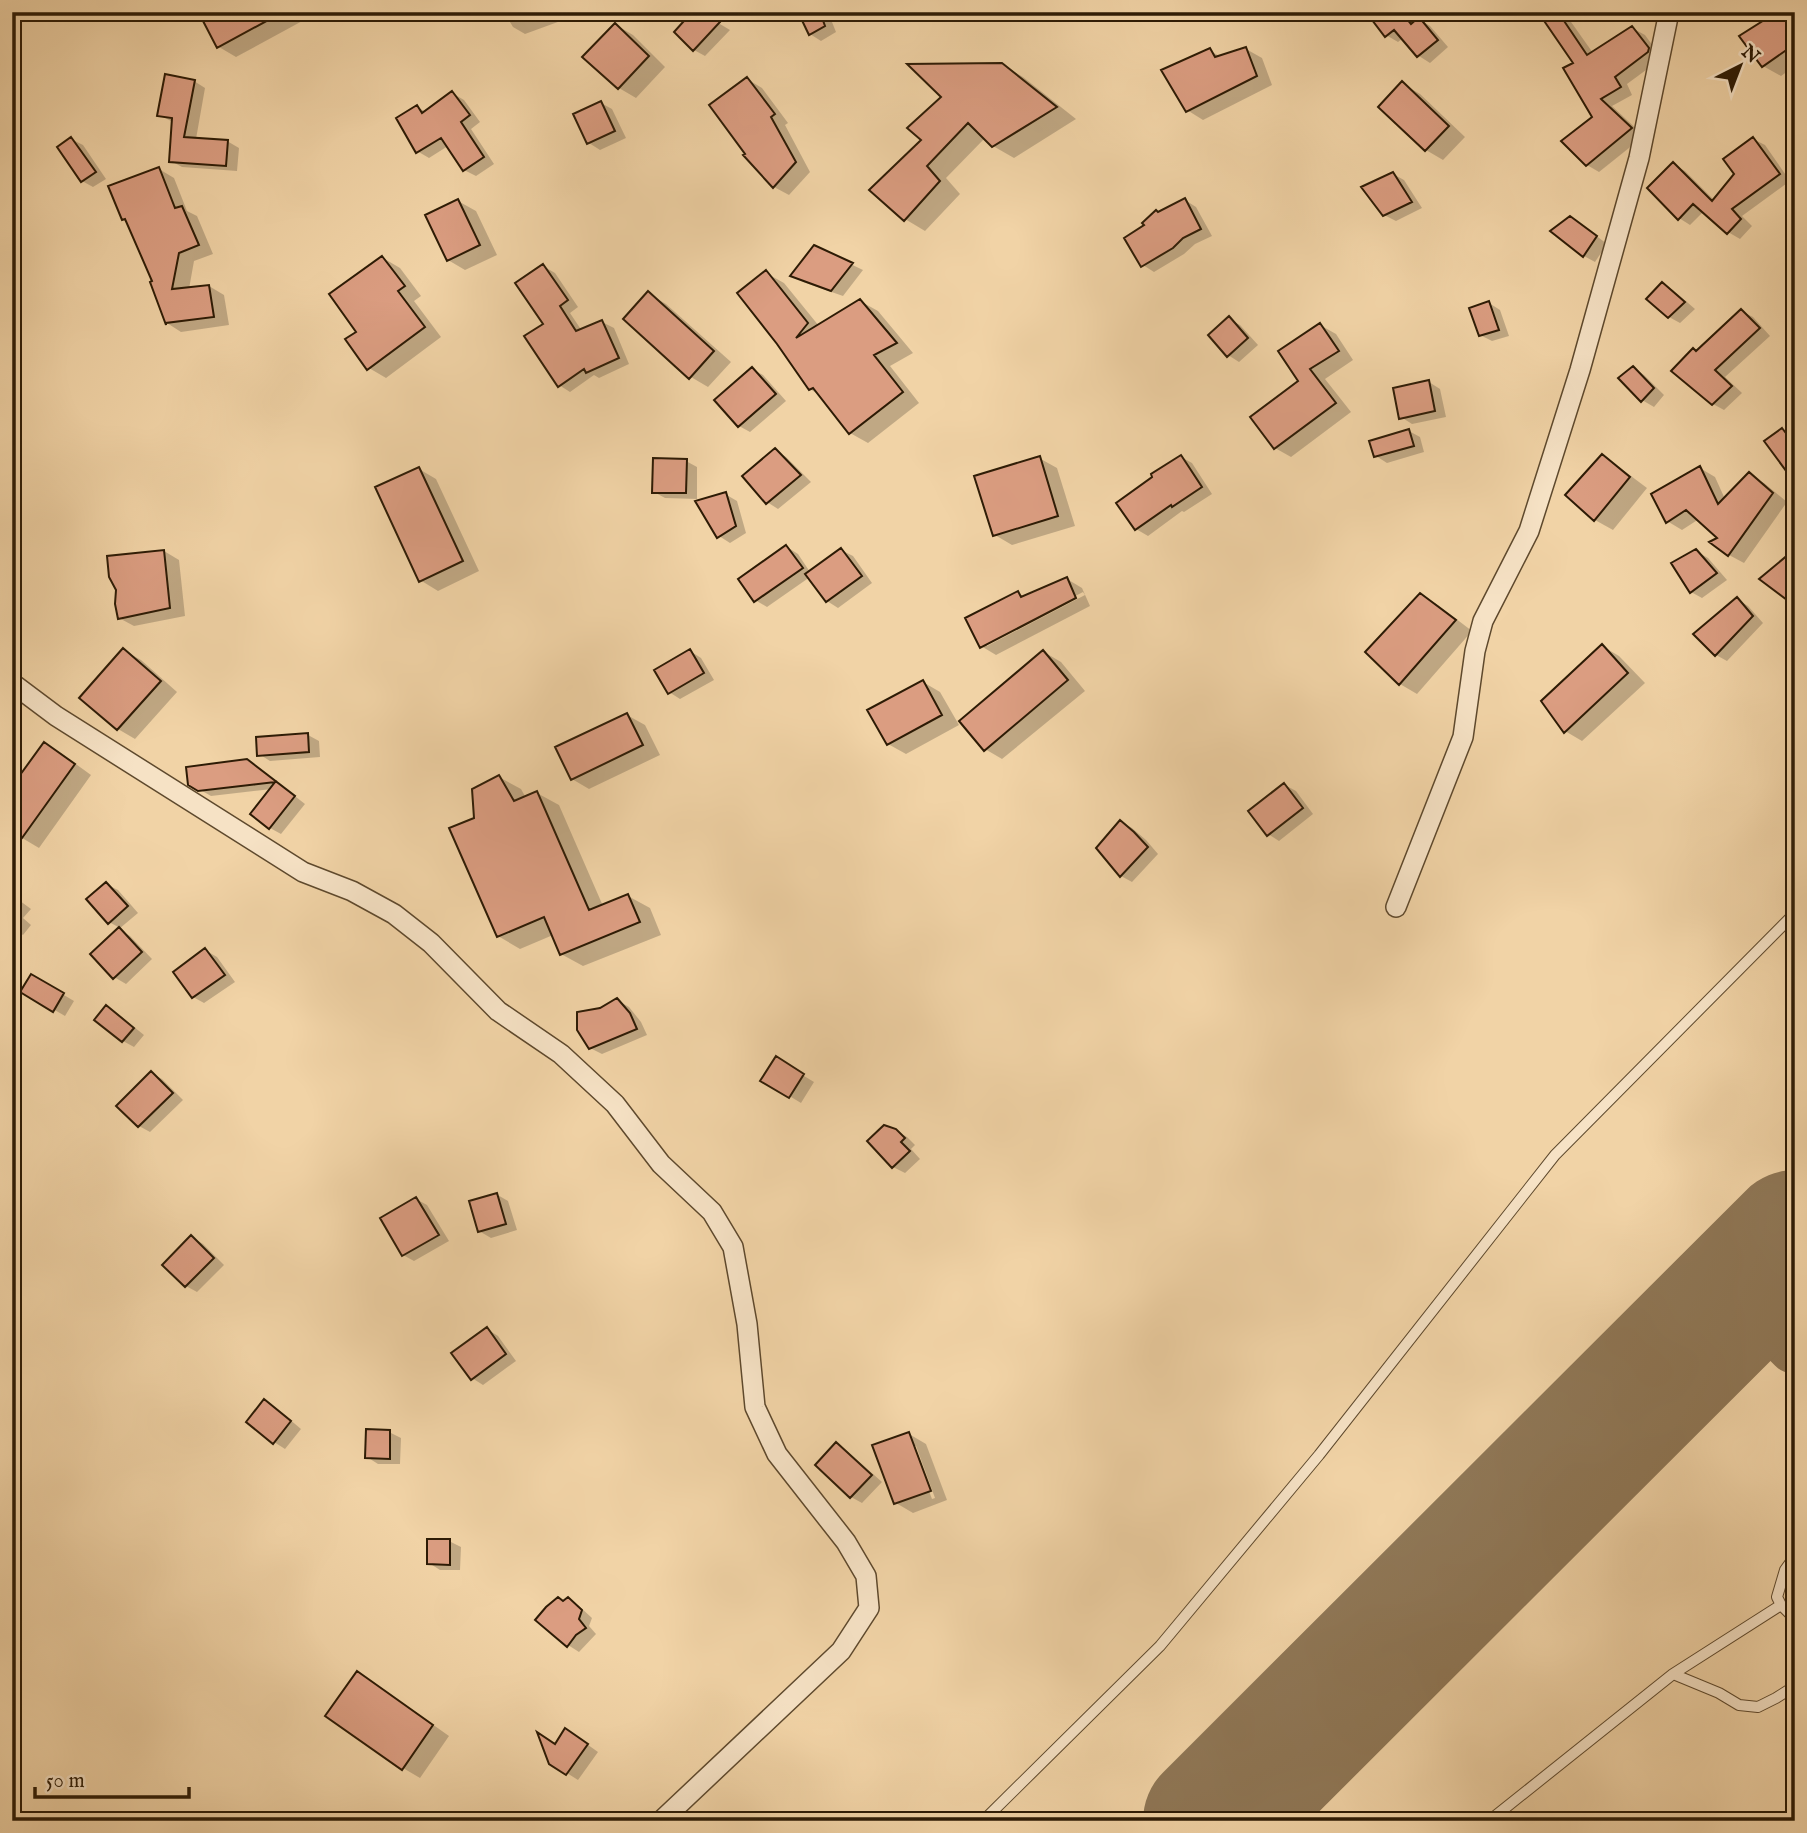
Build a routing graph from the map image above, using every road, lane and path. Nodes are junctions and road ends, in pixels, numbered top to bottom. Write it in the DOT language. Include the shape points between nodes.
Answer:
graph roads {
  1 [pos="1669,12"];
  2 [pos="12,683"];
  3 [pos="1396,907"];
  4 [pos="1795,913"];
  5 [pos="1795,1555"];
  6 [pos="1781,1605"];
  7 [pos="1794,1615"];
  8 [pos="1673,1674"];
  9 [pos="1795,1686"];
  10 [pos="661,1821"];
  11 [pos="983,1821"];
  12 [pos="1489,1821"];
  1 -- 3 [label="street" via="1639,158 1580,370 1529,531 1483,621 1463,737"];
  2 -- 10 [label="street" via="56,716 303,872 394,914 431,943 498,1011 561,1054 615,1104 661,1164 712,1212 733,1247 755,1407 777,1454 846,1542 866,1576 869,1608 841,1651"];
  4 -- 11 [label="lane" via="1555,1154 1320,1455 1160,1646"];
  5 -- 6 [label="lane" via="1777,1597"];
  6 -- 7 [label="lane"];
  6 -- 8 [label="lane"];
  8 -- 9 [label="lane" via="1739,1705 1758,1707"];
  8 -- 12 [label="lane"];
}
